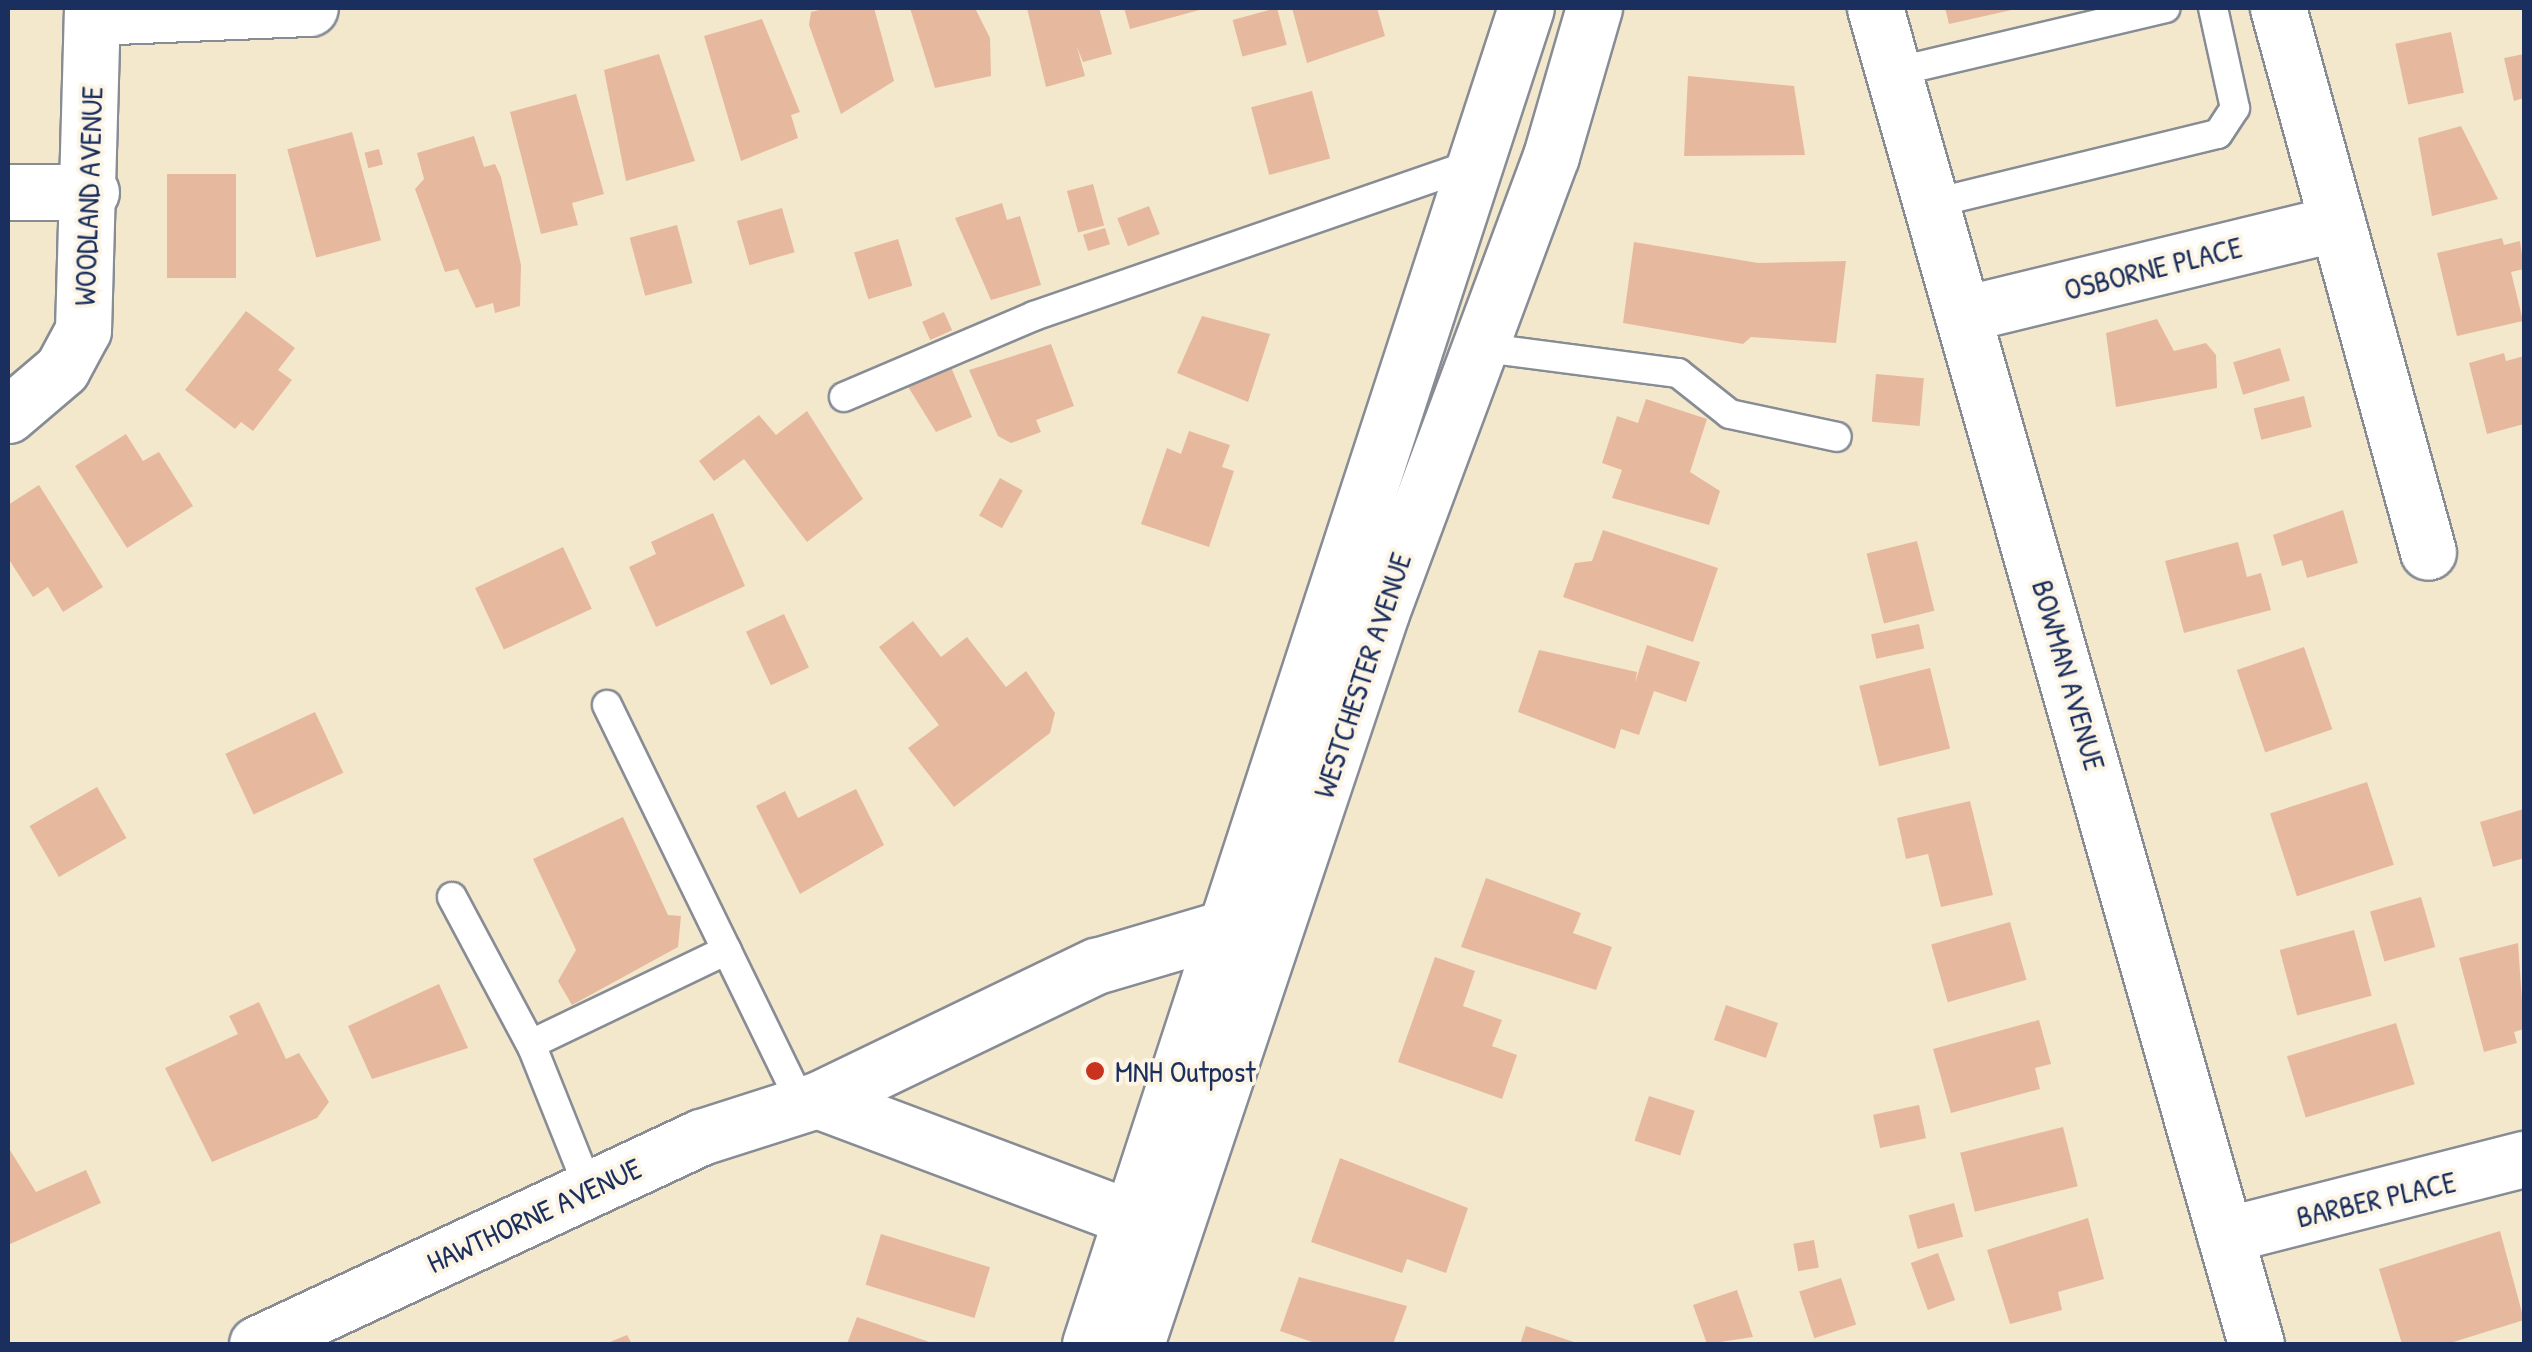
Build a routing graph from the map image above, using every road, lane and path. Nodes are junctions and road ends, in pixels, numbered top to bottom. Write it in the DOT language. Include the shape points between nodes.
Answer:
graph roads {
  1 [pos="310,8"];
  2 [pos="1526,8"];
  3 [pos="1594,8"];
  4 [pos="1875,8"];
  5 [pos="2166,8"];
  6 [pos="2213,8"];
  7 [pos="2278,8"];
  8 [pos="92,12"];
  9 [pos="1895,72"];
  10 [pos="1472,164"];
  11 [pos="8,192"];
  12 [pos="91,192"];
  13 [pos="1934,203"];
  14 [pos="2337,223"];
  15 [pos="1968,313"];
  16 [pos="1478,347"];
  17 [pos="844,397"];
  18 [pos="8,414"];
  19 [pos="1837,438"];
  20 [pos="2428,552"];
  21 [pos="607,705"];
  22 [pos="452,897"];
  23 [pos="1251,932"];
  24 [pos="727,950"];
  25 [pos="531,1044"];
  26 [pos="809,1102"];
  27 [pos="2524,1159"];
  28 [pos="1195,1173"];
  29 [pos="589,1190"];
  30 [pos="1132,1218"];
  31 [pos="2226,1234"];
  32 [pos="257,1344"];
  33 [pos="1090,1344"];
  34 [pos="1136,1344"];
  35 [pos="2256,1344"];
  1 -- 8 [label="street"];
  2 -- 10 [label="street, WESTCHESTER AVENUE"];
  3 -- 16 [label="street, WESTCHESTER AVENUE" via="1551,156"];
  4 -- 9 [label="street, BOWMAN AVENUE"];
  5 -- 9 [label="lane"];
  6 -- 13 [label="lane" via="2235,108 2218,134"];
  7 -- 14 [label="street"];
  8 -- 12 [label="street, WOODLAND AVENUE"];
  9 -- 13 [label="street, BOWMAN AVENUE"];
  10 -- 17 [label="lane" via="1034,316"];
  10 -- 23 [label="street, WESTCHESTER AVENUE"];
  11 -- 12 [label="street"];
  12 -- 18 [label="street, WOODLAND AVENUE" via="83,330 62,368"];
  13 -- 15 [label="street, BOWMAN AVENUE"];
  14 -- 15 [label="street, OSBORNE PLACE"];
  14 -- 20 [label="street"];
  15 -- 31 [label="street, BOWMAN AVENUE"];
  16 -- 19 [label="lane" via="1678,373 1730,414"];
  16 -- 23 [label="street, WESTCHESTER AVENUE"];
  21 -- 24 [label="lane"];
  22 -- 25 [label="lane"];
  23 -- 26 [label="street, HAWTHORNE AVENUE" via="1096,966"];
  23 -- 28 [label="street, WESTCHESTER AVENUE"];
  23 -- 30 [label="street, WESTCHESTER AVENUE"];
  24 -- 25 [label="lane"];
  24 -- 26 [label="lane"];
  25 -- 29 [label="lane"];
  26 -- 29 [label="street, HAWTHORNE AVENUE"];
  26 -- 30 [label="street"];
  27 -- 31 [label="street, BARBER PLACE"];
  28 -- 30 [label="street"];
  28 -- 34 [label="street, WESTCHESTER AVENUE"];
  29 -- 32 [label="street, HAWTHORNE AVENUE"];
  30 -- 33 [label="street, WESTCHESTER AVENUE"];
  31 -- 35 [label="street, BOWMAN AVENUE"];
}
